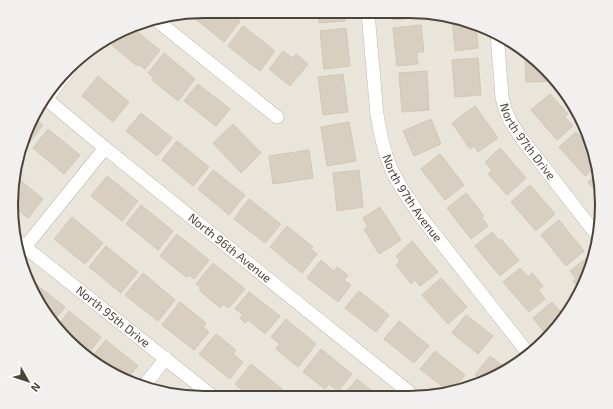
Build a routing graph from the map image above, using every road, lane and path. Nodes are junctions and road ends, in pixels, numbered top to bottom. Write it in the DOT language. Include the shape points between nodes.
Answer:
graph roads {
  1 [pos="368,18"];
  2 [pos="160,23"];
  3 [pos="498,41"];
  4 [pos="49,101"];
  5 [pos="277,117"];
  6 [pos="105,148"];
  7 [pos="593,230"];
  8 [pos="25,247"];
  9 [pos="525,349"];
  10 [pos="166,358"];
  11 [pos="147,382"];
  12 [pos="206,391"];
  13 [pos="408,391"];
  1 -- 9 [label="street, North 97th Avenue" via="377,115 392,171 421,217"];
  2 -- 5 [label="street"];
  3 -- 7 [label="street, North 97th Drive" via="502,97 510,120"];
  4 -- 6 [label="street, North 96th Avenue"];
  6 -- 8 [label="street"];
  6 -- 13 [label="street, North 96th Avenue"];
  8 -- 10 [label="street, North 95th Drive"];
  10 -- 11 [label="street"];
  10 -- 12 [label="street, North 95th Drive"];
}
